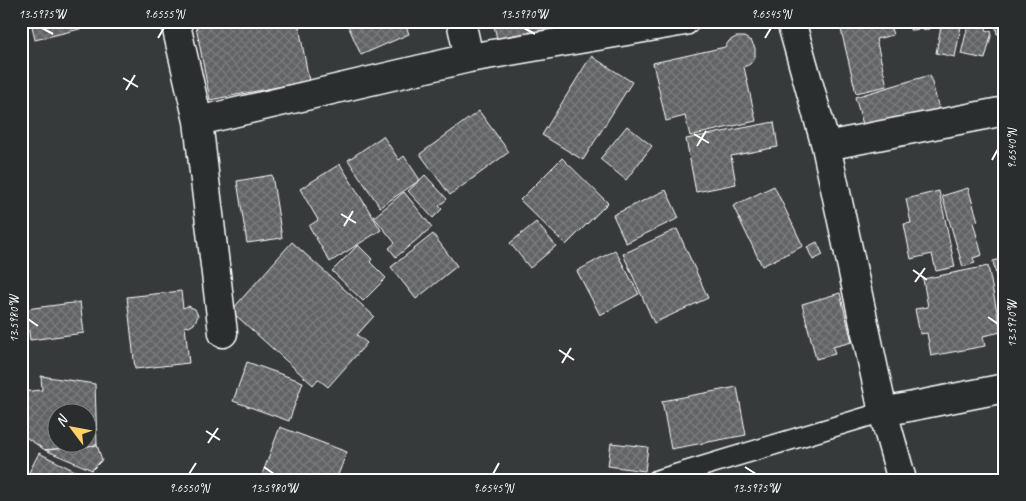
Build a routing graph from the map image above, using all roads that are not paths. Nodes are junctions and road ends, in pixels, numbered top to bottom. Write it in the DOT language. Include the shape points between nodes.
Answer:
graph roads {
  1 [pos="175,21"];
  2 [pos="461,21"];
  3 [pos="685,21"];
  4 [pos="792,21"];
  5 [pos="469,58"];
  6 [pos="1005,111"];
  7 [pos="198,121"];
  8 [pos="826,146"];
  9 [pos="223,334"];
  10 [pos="1005,388"];
  11 [pos="883,412"];
  12 [pos="657,480"];
  13 [pos="902,480"];
  1 -- 7 [label="street"];
  2 -- 5 [label="street"];
  3 -- 5 [label="street"];
  4 -- 8 [label="street"];
  5 -- 7 [label="street"];
  6 -- 8 [label="street"];
  7 -- 9 [label="street"];
  8 -- 11 [label="street"];
  10 -- 11 [label="street"];
  11 -- 12 [label="lane"];
  11 -- 13 [label="street"];
}
